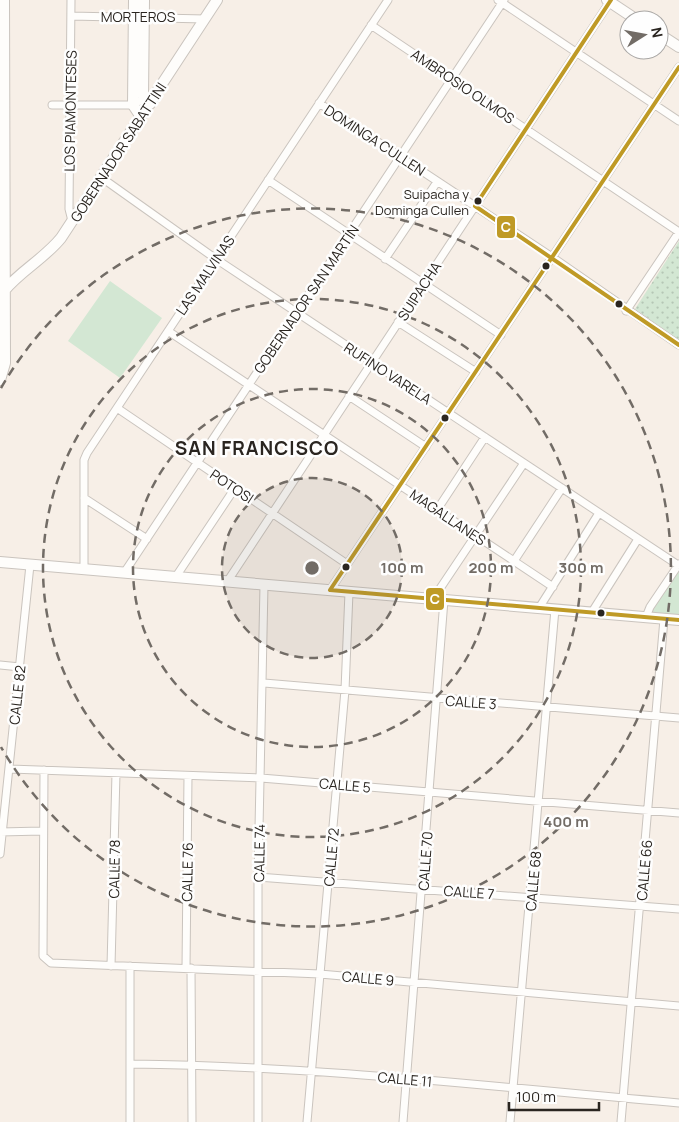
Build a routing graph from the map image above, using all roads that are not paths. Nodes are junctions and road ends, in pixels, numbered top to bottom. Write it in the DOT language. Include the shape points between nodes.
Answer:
graph roads {
  1 [pos="4,0"];
  2 [pos="71,0"];
  3 [pos="134,0"];
  4 [pos="144,0"];
  5 [pos="217,0"];
  6 [pos="388,0"];
  7 [pos="502,1"];
  8 [pos="609,1"];
  9 [pos="622,10"];
  10 [pos="70,16"];
  11 [pos="139,16"];
  12 [pos="2,17"];
  13 [pos="205,19"];
  14 [pos="371,25"];
  15 [pos="576,52"];
  16 [pos="679,67"];
  17 [pos="452,78"];
  18 [pos="147,101"];
  19 [pos="319,104"];
  20 [pos="654,104"];
  21 [pos="52,105"];
  22 [pos="133,105"];
  23 [pos="70,106"];
  24 [pos="2,111"];
  25 [pos="141,117"];
  26 [pos="679,121"];
  27 [pos="526,129"];
  28 [pos="400,157"];
  29 [pos="102,178"];
  30 [pos="268,180"];
  31 [pos="603,181"];
  32 [pos="437,182"];
  33 [pos="2,204"];
  34 [pos="475,206"];
  35 [pos="72,221"];
  36 [pos="679,232"];
  37 [pos="349,234"];
  38 [pos="552,257"];
  39 [pos="385,258"];
  40 [pos="216,259"];
  41 [pos="423,284"];
  42 [pos="2,292"];
  43 [pos="626,311"];
  44 [pos="297,313"];
  45 [pos="398,322"];
  46 [pos="168,331"];
  47 [pos="500,334"];
  48 [pos="679,346"];
  49 [pos="372,362"];
  50 [pos="476,372"];
  51 [pos="0,380"];
  52 [pos="249,385"];
  53 [pos="349,396"];
  54 [pos="117,408"];
  55 [pos="448,413"];
  56 [pos="324,435"];
  57 [pos="485,437"];
  58 [pos="426,447"];
  59 [pos="198,462"];
  60 [pos="524,463"];
  61 [pos="400,485"];
  62 [pos="235,488"];
  63 [pos="562,488"];
  64 [pos="84,498"];
  65 [pos="437,510"];
  66 [pos="272,513"];
  67 [pos="599,513"];
  68 [pos="476,536"];
  69 [pos="147,539"];
  70 [pos="638,539"];
  71 [pos="514,561"];
  72 [pos="0,562"];
  73 [pos="348,564"];
  74 [pos="679,564"];
  75 [pos="30,565"];
  76 [pos="84,570"];
  77 [pos="124,573"];
  78 [pos="175,578"];
  79 [pos="227,582"];
  80 [pos="264,585"];
  81 [pos="553,587"];
  82 [pos="330,590"];
  83 [pos="349,592"];
  84 [pos="439,600"];
  85 [pos="539,608"];
  86 [pos="555,609"];
  87 [pos="592,612"];
  88 [pos="646,617"];
  89 [pos="664,619"];
  90 [pos="679,620"];
  91 [pos="0,665"];
  92 [pos="20,667"];
  93 [pos="264,683"];
  94 [pos="345,690"];
  95 [pos="438,699"];
  96 [pos="547,707"];
  97 [pos="656,716"];
  98 [pos="679,718"];
  99 [pos="10,769"];
  100 [pos="44,770"];
  101 [pos="116,773"];
  102 [pos="188,776"];
  103 [pos="261,778"];
  104 [pos="337,784"];
  105 [pos="430,792"];
  106 [pos="540,802"];
  107 [pos="648,811"];
  108 [pos="679,813"];
  109 [pos="42,831"];
  110 [pos="1,832"];
  111 [pos="0,854"];
  112 [pos="258,877"];
  113 [pos="330,882"];
  114 [pos="423,889"];
  115 [pos="532,897"];
  116 [pos="641,906"];
  117 [pos="679,909"];
  118 [pos="111,966"];
  119 [pos="130,966"];
  120 [pos="188,968"];
  121 [pos="259,970"];
  122 [pos="320,974"];
  123 [pos="415,982"];
  124 [pos="523,991"];
  125 [pos="631,1001"];
  126 [pos="679,1006"];
  127 [pos="130,1064"];
  128 [pos="192,1065"];
  129 [pos="258,1068"];
  130 [pos="312,1071"];
  131 [pos="407,1080"];
  132 [pos="513,1089"];
  133 [pos="623,1098"];
  134 [pos="679,1103"];
  135 [pos="130,1122"];
  136 [pos="192,1122"];
  137 [pos="258,1122"];
  138 [pos="307,1122"];
  139 [pos="403,1122"];
  140 [pos="510,1122"];
  141 [pos="621,1122"];
  1 -- 12 [label="main road"];
  2 -- 10 [label="street, LOS PIAMONTESES"];
  3 -- 11 [label="main road"];
  4 -- 11 [label="main road"];
  5 -- 13 [label="main road, GOBERNADOR SABATTINI"];
  6 -- 14 [label="street, LAS MALVINAS"];
  7 -- 15 [label="street"];
  7 -- 17 [label="street, GOBERNADOR SAN MARTÍN"];
  8 -- 9 [label="main road"];
  8 -- 15 [label="street, SUIPACHA"];
  10 -- 11 [label="street, MORTEROS"];
  10 -- 23 [label="street, LOS PIAMONTESES"];
  11 -- 13 [label="street, MORTEROS"];
  11 -- 18 [label="main road"];
  11 -- 22 [label="main road"];
  12 -- 24 [label="main road"];
  13 -- 18 [label="main road, GOBERNADOR SABATTINI"];
  14 -- 17 [label="street, AMBROSIO OLMOS"];
  14 -- 19 [label="street, LAS MALVINAS"];
  15 -- 20 [label="street"];
  15 -- 27 [label="street, SUIPACHA"];
  16 -- 20 [label="street"];
  17 -- 27 [label="street, AMBROSIO OLMOS"];
  17 -- 28 [label="street, GOBERNADOR SAN MARTÍN"];
  18 -- 22 [label="street"];
  18 -- 25 [label="main road, GOBERNADOR SABATTINI"];
  19 -- 28 [label="street, DOMINGA CULLEN"];
  19 -- 30 [label="street, LAS MALVINAS"];
  20 -- 26 [label="street"];
  20 -- 31 [label="street"];
  21 -- 23 [label="street"];
  22 -- 23 [label="street"];
  22 -- 25 [label="main road"];
  23 -- 35 [label="street, LOS PIAMONTESES" via="69,209"];
  24 -- 33 [label="main road"];
  25 -- 29 [label="main road, GOBERNADOR SABATTINI"];
  27 -- 31 [label="street, AMBROSIO OLMOS"];
  27 -- 34 [label="street, SUIPACHA"];
  28 -- 32 [label="street, DOMINGA CULLEN"];
  28 -- 37 [label="street, GOBERNADOR SAN MARTÍN"];
  29 -- 35 [label="main road, GOBERNADOR SABATTINI"];
  29 -- 40 [label="street, RUFINO VARELA"];
  30 -- 37 [label="street"];
  30 -- 40 [label="street, LAS MALVINAS"];
  31 -- 36 [label="street, AMBROSIO OLMOS"];
  31 -- 38 [label="street"];
  32 -- 34 [label="street, DOMINGA CULLEN"];
  32 -- 39 [label="street"];
  33 -- 42 [label="main road"];
  34 -- 38 [label="street, DOMINGA CULLEN"];
  34 -- 41 [label="street, SUIPACHA"];
  35 -- 42 [label="main road, GOBERNADOR SABATTINI" via="54,247"];
  36 -- 43 [label="street"];
  37 -- 39 [label="street"];
  37 -- 44 [label="street, GOBERNADOR SAN MARTÍN"];
  38 -- 43 [label="street, DOMINGA CULLEN"];
  38 -- 47 [label="street"];
  39 -- 41 [label="street"];
  40 -- 44 [label="street, RUFINO VARELA"];
  40 -- 46 [label="street, LAS MALVINAS"];
  41 -- 45 [label="street, SUIPACHA"];
  41 -- 47 [label="street"];
  42 -- 51 [label="main road" via="4,363"];
  43 -- 48 [label="street, DOMINGA CULLEN"];
  44 -- 49 [label="street, RUFINO VARELA"];
  44 -- 52 [label="street, GOBERNADOR SAN MARTÍN"];
  45 -- 49 [label="street, SUIPACHA"];
  45 -- 50 [label="street"];
  46 -- 52 [label="street, MAGALLANES"];
  46 -- 54 [label="street, LAS MALVINAS"];
  47 -- 50 [label="street"];
  49 -- 53 [label="street, SUIPACHA"];
  49 -- 55 [label="street, RUFINO VARELA"];
  50 -- 55 [label="street"];
  52 -- 56 [label="street, MAGALLANES"];
  52 -- 59 [label="street, GOBERNADOR SAN MARTÍN"];
  53 -- 56 [label="street, SUIPACHA"];
  53 -- 58 [label="street"];
  54 -- 59 [label="street, POTOSI"];
  54 -- 64 [label="street, LAS MALVINAS" via="84,460"];
  55 -- 57 [label="street, RUFINO VARELA"];
  55 -- 58 [label="street"];
  56 -- 61 [label="street, MAGALLANES"];
  56 -- 66 [label="street, SUIPACHA"];
  57 -- 60 [label="street, RUFINO VARELA"];
  57 -- 65 [label="street"];
  58 -- 61 [label="street"];
  59 -- 62 [label="street, POTOSI"];
  59 -- 69 [label="street, GOBERNADOR SAN MARTÍN"];
  60 -- 63 [label="street, RUFINO VARELA"];
  60 -- 68 [label="street"];
  61 -- 65 [label="street, MAGALLANES"];
  61 -- 73 [label="street"];
  62 -- 66 [label="street, POTOSI"];
  62 -- 78 [label="street"];
  63 -- 67 [label="street, RUFINO VARELA"];
  63 -- 71 [label="street"];
  64 -- 69 [label="street"];
  64 -- 76 [label="street, LAS MALVINAS"];
  65 -- 68 [label="street, MAGALLANES"];
  66 -- 73 [label="street, POTOSI"];
  66 -- 79 [label="street, SUIPACHA"];
  67 -- 70 [label="street, RUFINO VARELA"];
  67 -- 81 [label="street"];
  68 -- 71 [label="street, MAGALLANES"];
  68 -- 84 [label="street"];
  69 -- 77 [label="street, GOBERNADOR SAN MARTÍN"];
  70 -- 74 [label="street, RUFINO VARELA"];
  70 -- 87 [label="street"];
  71 -- 81 [label="street, MAGALLANES"];
  72 -- 75 [label="main road"];
  73 -- 82 [label="street"];
  74 -- 88 [label="street"];
  75 -- 76 [label="main road"];
  75 -- 92 [label="street, CALLE 82"];
  76 -- 77 [label="main road"];
  77 -- 78 [label="main road"];
  78 -- 79 [label="main road"];
  79 -- 80 [label="main road"];
  80 -- 82 [label="main road"];
  80 -- 93 [label="street, CALLE 74"];
  81 -- 85 [label="street"];
  82 -- 83 [label="main road"];
  83 -- 84 [label="main road"];
  83 -- 94 [label="street, CALLE 72"];
  84 -- 85 [label="main road"];
  84 -- 95 [label="street, CALLE 70"];
  85 -- 86 [label="main road"];
  86 -- 87 [label="main road"];
  86 -- 96 [label="street, CALLE 68"];
  87 -- 88 [label="main road"];
  88 -- 89 [label="main road"];
  89 -- 90 [label="main road"];
  89 -- 97 [label="street, CALLE 66"];
  91 -- 92 [label="street"];
  92 -- 99 [label="street, CALLE 82"];
  93 -- 94 [label="street, CALLE 3"];
  93 -- 103 [label="street, CALLE 74"];
  94 -- 95 [label="street, CALLE 3"];
  94 -- 104 [label="street, CALLE 72"];
  95 -- 96 [label="street, CALLE 3"];
  95 -- 105 [label="street, CALLE 70"];
  96 -- 97 [label="street, CALLE 3"];
  96 -- 106 [label="street, CALLE 68"];
  97 -- 98 [label="street, CALLE 3"];
  97 -- 107 [label="street, CALLE 66"];
  99 -- 100 [label="street, CALLE 5"];
  99 -- 110 [label="street, CALLE 82"];
  100 -- 101 [label="street, CALLE 5"];
  100 -- 109 [label="street"];
  101 -- 102 [label="street, CALLE 5"];
  101 -- 118 [label="street, CALLE 78"];
  102 -- 103 [label="street, CALLE 5"];
  102 -- 120 [label="street, CALLE 76"];
  103 -- 104 [label="street, CALLE 5"];
  103 -- 112 [label="street, CALLE 74"];
  104 -- 105 [label="street, CALLE 5"];
  104 -- 113 [label="street, CALLE 72"];
  105 -- 106 [label="street, CALLE 5"];
  105 -- 114 [label="street, CALLE 70"];
  106 -- 107 [label="street, CALLE 5"];
  106 -- 115 [label="street, CALLE 68"];
  107 -- 108 [label="street, CALLE 5"];
  107 -- 116 [label="street, CALLE 66"];
  109 -- 110 [label="street"];
  109 -- 118 [label="street, CALLE 9" via="43,956 55,964"];
  110 -- 111 [label="street, CALLE 82"];
  112 -- 113 [label="street, CALLE 7"];
  112 -- 121 [label="street, CALLE 74"];
  113 -- 114 [label="street, CALLE 7"];
  113 -- 122 [label="street, CALLE 72"];
  114 -- 115 [label="street, CALLE 7"];
  114 -- 123 [label="street, CALLE 70"];
  115 -- 116 [label="street, CALLE 7"];
  115 -- 124 [label="street, CALLE 68"];
  116 -- 117 [label="street, CALLE 7"];
  116 -- 125 [label="street, CALLE 66"];
  118 -- 119 [label="street, CALLE 9"];
  119 -- 120 [label="street, CALLE 9"];
  119 -- 127 [label="street"];
  120 -- 121 [label="street, CALLE 9"];
  120 -- 128 [label="street, CALLE 76"];
  121 -- 122 [label="street, CALLE 9"];
  121 -- 129 [label="street, CALLE 74"];
  122 -- 123 [label="street, CALLE 9"];
  122 -- 130 [label="street, CALLE 72"];
  123 -- 124 [label="street, CALLE 9"];
  123 -- 131 [label="street, CALLE 70"];
  124 -- 125 [label="street, CALLE 9"];
  124 -- 132 [label="street, CALLE 68"];
  125 -- 126 [label="street, CALLE 9"];
  125 -- 133 [label="street, CALLE 66"];
  127 -- 128 [label="street, CALLE 11"];
  127 -- 135 [label="street"];
  128 -- 129 [label="street, CALLE 11"];
  128 -- 136 [label="street, CALLE 76"];
  129 -- 130 [label="street, CALLE 11"];
  129 -- 137 [label="street, CALLE 74"];
  130 -- 131 [label="street, CALLE 11"];
  130 -- 138 [label="street, CALLE 72"];
  131 -- 132 [label="street, CALLE 11"];
  131 -- 139 [label="street, CALLE 70"];
  132 -- 133 [label="street, CALLE 11"];
  132 -- 140 [label="street, CALLE 68"];
  133 -- 134 [label="street, CALLE 11"];
  133 -- 141 [label="street, CALLE 66"];
}
